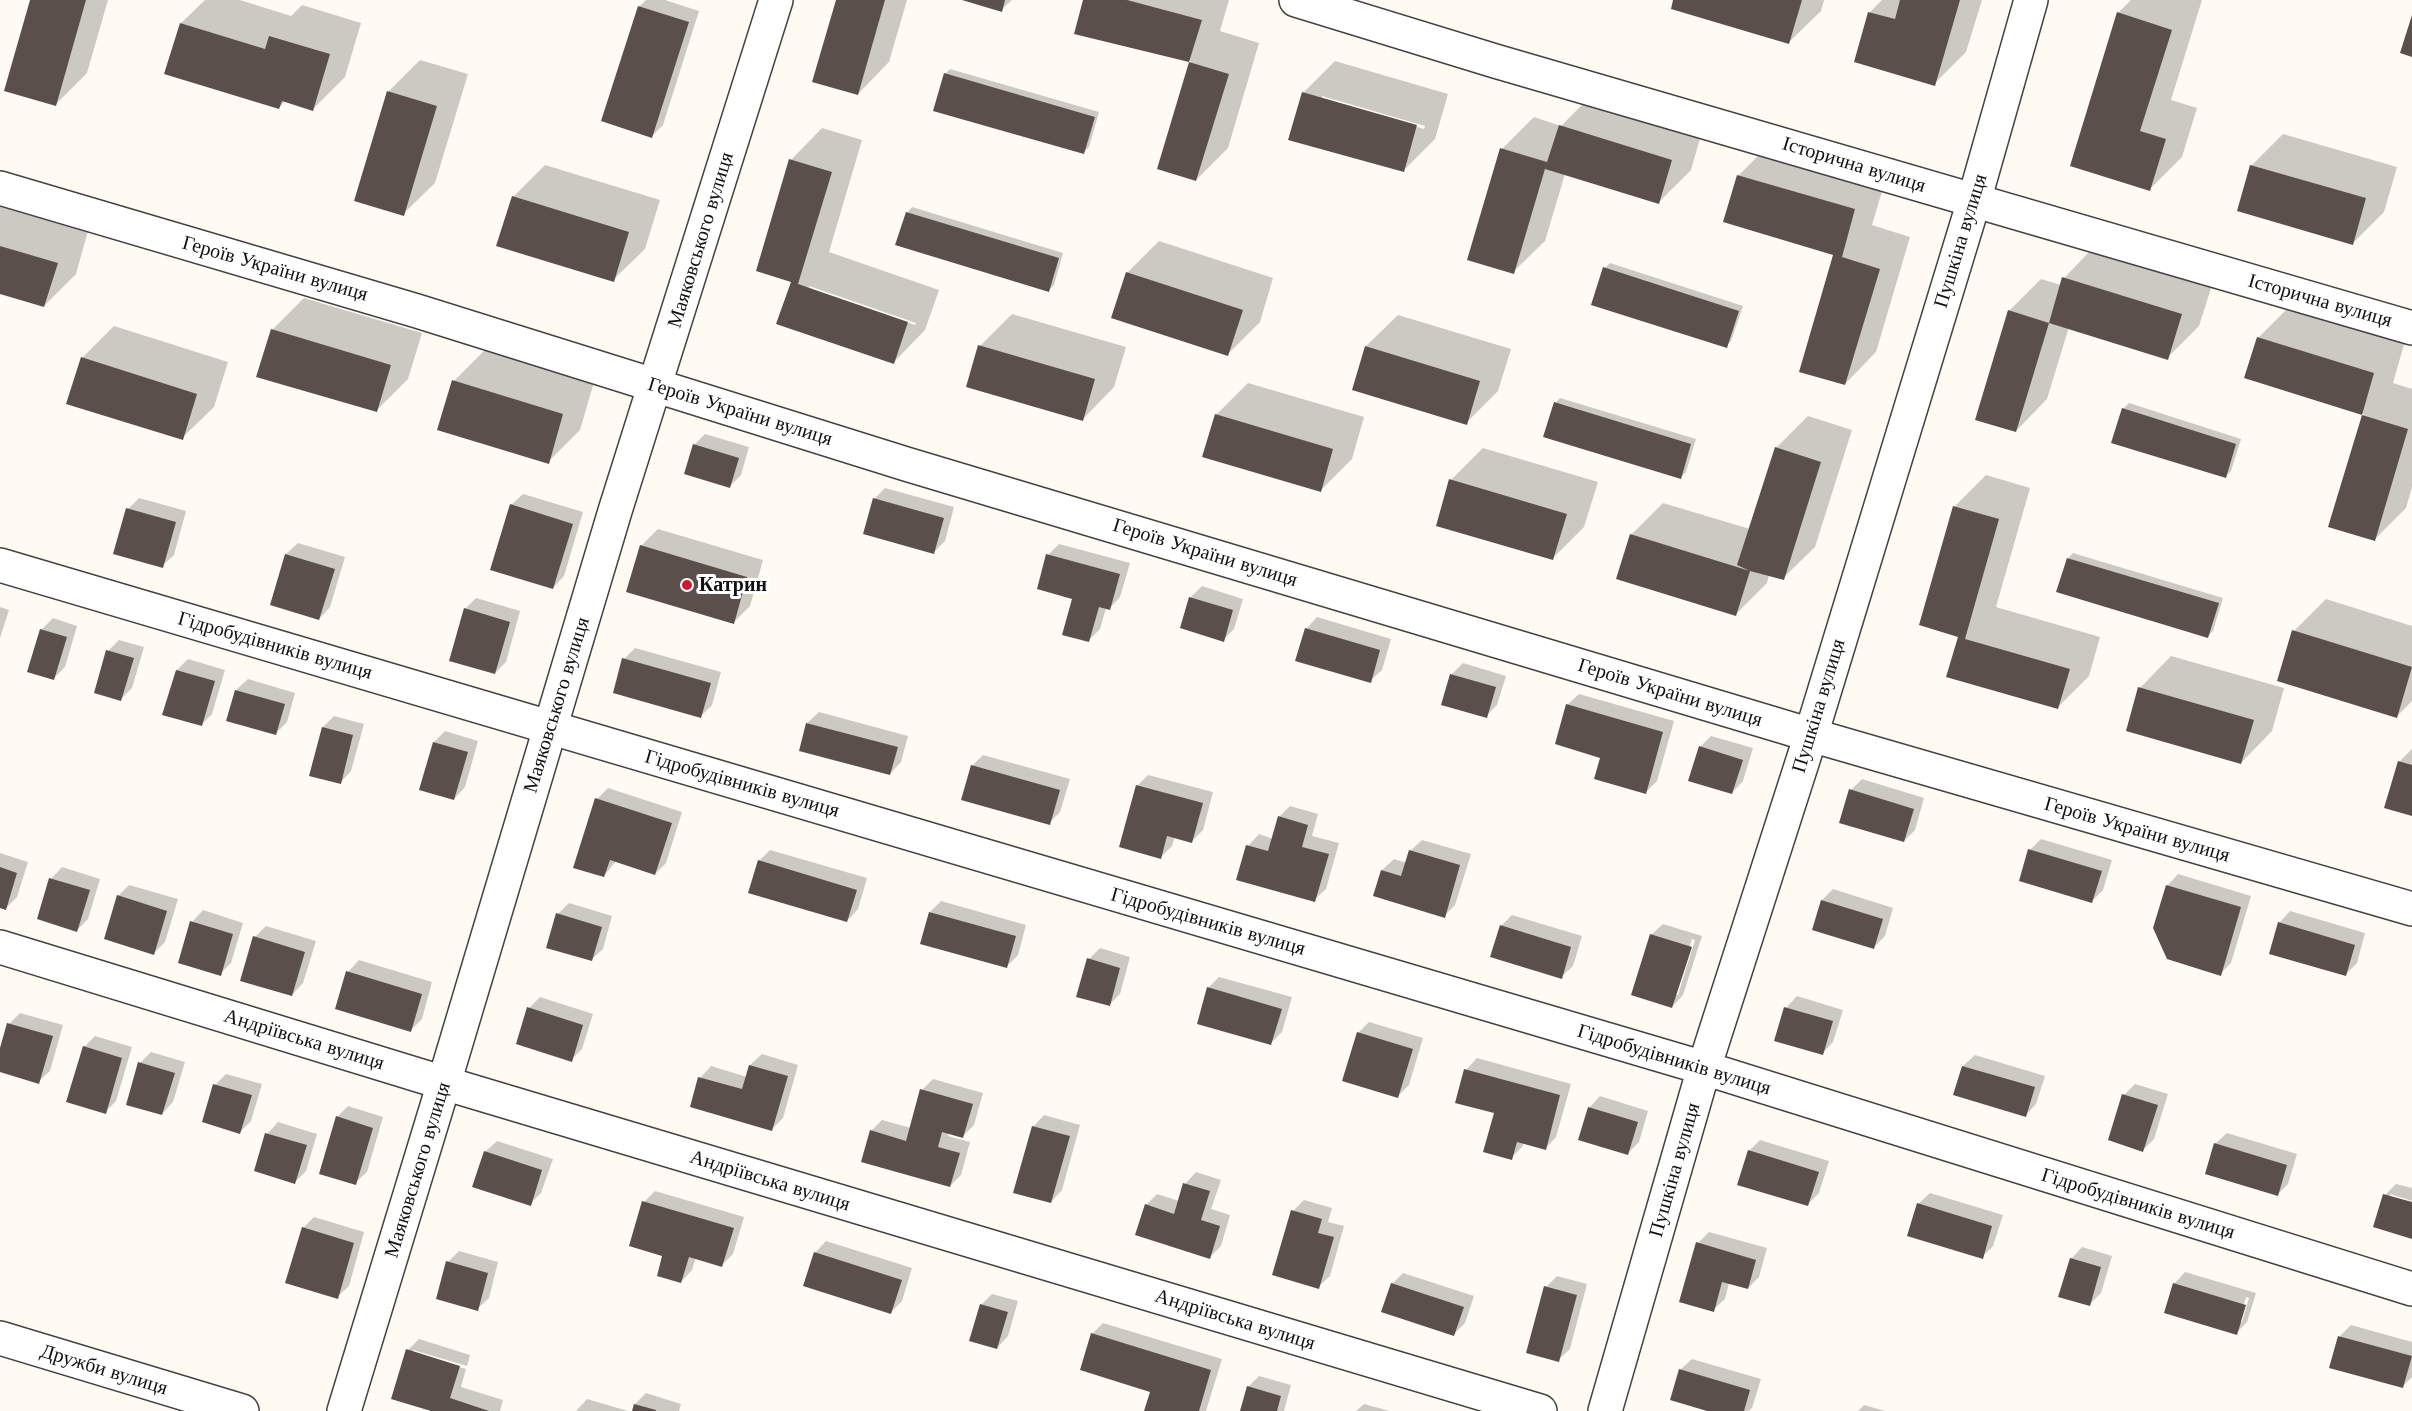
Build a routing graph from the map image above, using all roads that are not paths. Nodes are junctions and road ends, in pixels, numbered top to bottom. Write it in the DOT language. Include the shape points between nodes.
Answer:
graph roads {
  1 [pos="776,0"];
  2 [pos="1296,0"];
  3 [pos="2031,0"];
  4 [pos="0,188"];
  5 [pos="1974,201"];
  6 [pos="2412,328"];
  7 [pos="655,386"];
  8 [pos="0,565"];
  9 [pos="551,728"];
  10 [pos="1811,735"];
  11 [pos="2412,909"];
  12 [pos="0,947"];
  13 [pos="1704,1068"];
  14 [pos="444,1083"];
  15 [pos="2412,1289"];
  16 [pos="0,1338"];
  17 [pos="242,1411"];
  18 [pos="344,1411"];
  19 [pos="1540,1411"];
  20 [pos="1605,1411"];
  1 -- 7 [label="street, Маяковського вулиця"];
  2 -- 5 [label="street, Історична вулиця"];
  3 -- 5 [label="street, Пушкіна вулиця"];
  4 -- 7 [label="street, Героїв України вулиця" via="417,310"];
  5 -- 6 [label="street, Історична вулиця"];
  5 -- 10 [label="street, Пушкіна вулиця"];
  7 -- 9 [label="street, Маяковського вулиця"];
  7 -- 10 [label="street, Героїв України вулиця"];
  8 -- 9 [label="street, Гідробудівників вулиця"];
  9 -- 13 [label="street, Гідробудівників вулиця"];
  9 -- 14 [label="street, Маяковського вулиця"];
  10 -- 11 [label="street, Героїв України вулиця"];
  10 -- 13 [label="street, Пушкіна вулиця"];
  12 -- 14 [label="street, Андріївська вулиця"];
  13 -- 15 [label="street, Гідробудівників вулиця"];
  13 -- 20 [label="street, Пушкіна вулиця"];
  14 -- 18 [label="street, Маяковського вулиця"];
  14 -- 19 [label="street, Андріївська вулиця"];
  16 -- 17 [label="street, Дружби вулиця"];
}
